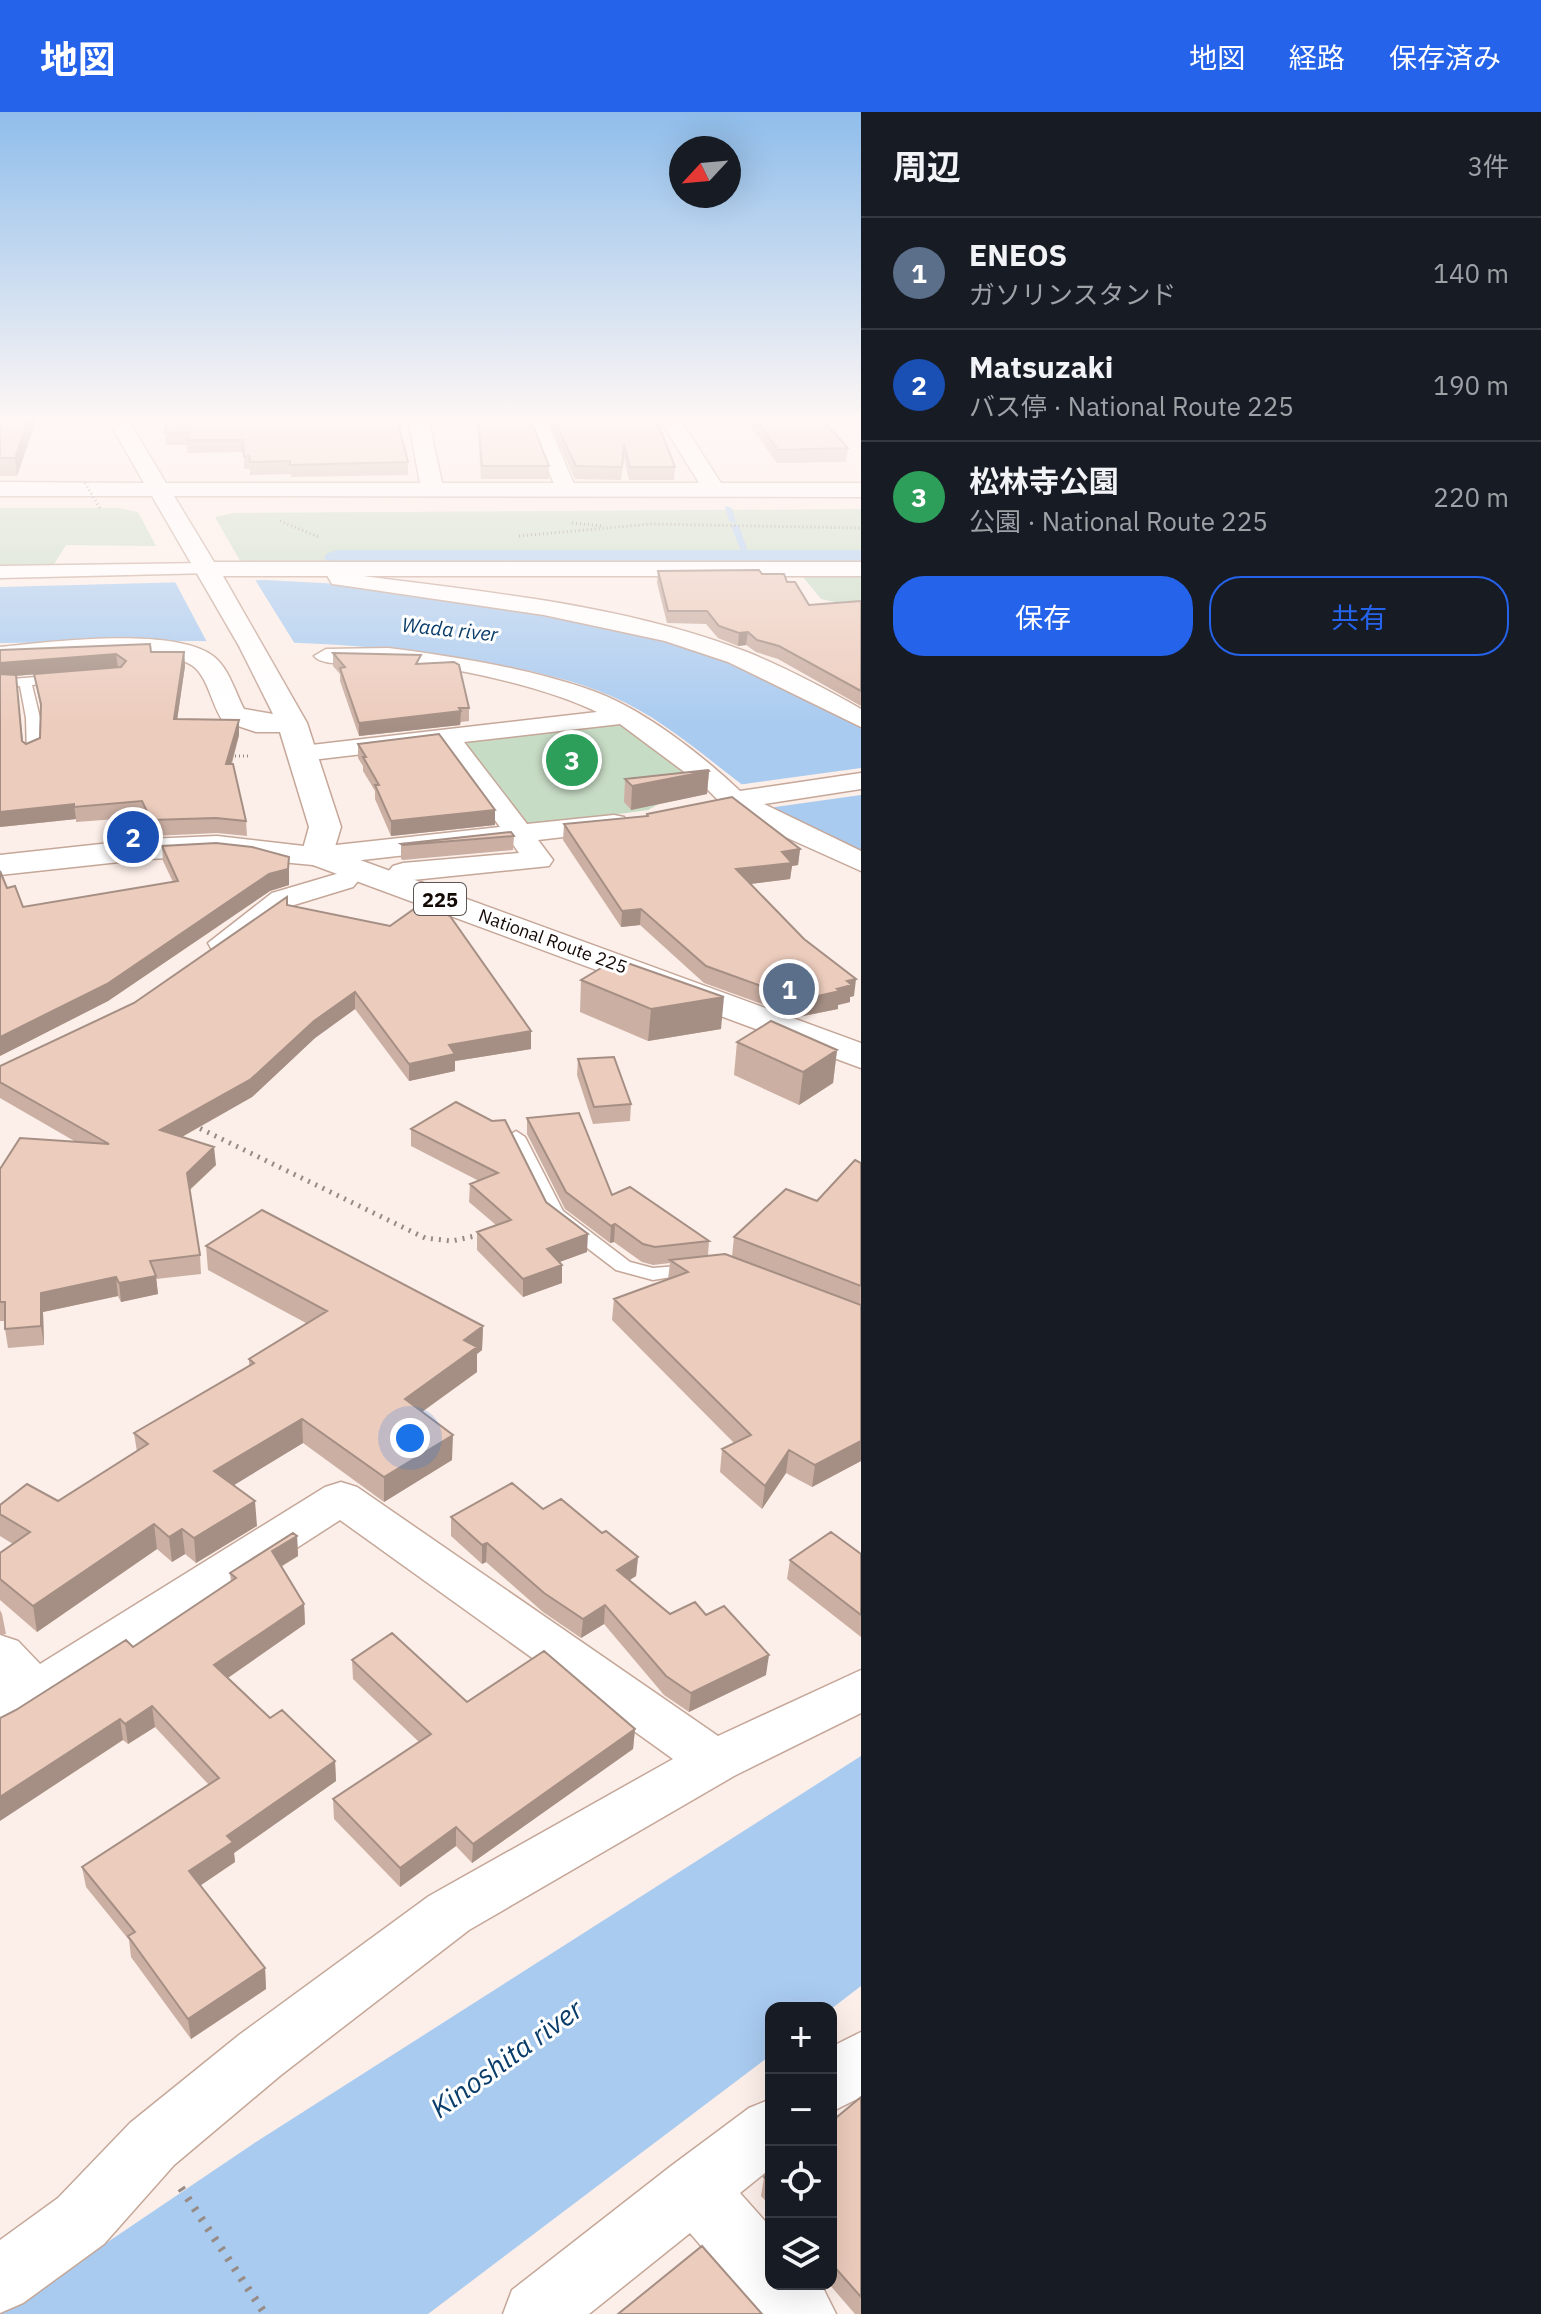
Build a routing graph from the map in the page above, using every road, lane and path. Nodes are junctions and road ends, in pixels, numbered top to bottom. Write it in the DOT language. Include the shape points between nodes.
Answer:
graph roads {
  1 [pos="177,521"];
  2 [pos="281,521"];
  3 [pos="861,528"];
  4 [pos="515,536"];
  5 [pos="331,541"];
  6 [pos="334,568"];
  7 [pos="861,569"];
  8 [pos="0,572"];
  9 [pos="208,573"];
  10 [pos="0,653"];
  11 [pos="326,656"];
  12 [pos="72,678"];
  13 [pos="25,681"];
  14 [pos="0,684"];
  15 [pos="861,691"];
  16 [pos="826,696"];
  17 [pos="625,716"];
  18 [pos="861,719"];
  19 [pos="292,723"];
  20 [pos="452,744"];
  21 [pos="32,753"];
  22 [pos="303,753"];
  23 [pos="220,756"];
  24 [pos="250,756"];
  25 [pos="861,781"];
  26 [pos="741,799"];
  27 [pos="705,806"];
  28 [pos="646,818"];
  29 [pos="522,834"];
  30 [pos="318,856"];
  31 [pos="861,862"];
  32 [pos="0,865"];
  33 [pos="403,872"];
  34 [pos="343,881"];
  35 [pos="196,962"];
  36 [pos="861,1056"];
  37 [pos="184,1121"];
  38 [pos="516,1137"];
  39 [pos="555,1214"];
  40 [pos="713,1267"];
  41 [pos="0,1654"];
  42 [pos="861,1690"];
  43 [pos="18,1703"];
  44 [pos="715,1761"];
  45 [pos="861,2060"];
  46 [pos="837,2078"];
  47 [pos="765,2134"];
  48 [pos="178,2184"];
  49 [pos="693,2188"];
  50 [pos="765,2270"];
  51 [pos="0,2280"];
  52 [pos="782,2290"];
  53 [pos="265,2314"];
  54 [pos="536,2314"];
  55 [pos="803,2314"];
  1 -- 9 [label="main road"];
  2 -- 5 [label="path"];
  3 -- 4 [label="path" via="651,524"];
  6 -- 7 [label="main road"];
  6 -- 9 [label="main road"];
  6 -- 16 [label="street" via="340,579 652,628 740,655"];
  8 -- 9 [label="street"];
  9 -- 19 [label="main road"];
  10 -- 19 [label="main road" via="180,651 208,666 233,715 256,723"];
  11 -- 17 [label="street" via="388,655 457,664 584,696"];
  12 -- 13 [label="lane"];
  13 -- 14 [label="lane"];
  13 -- 21 [label="lane" via="33,718"];
  15 -- 16 [label="street"];
  16 -- 18 [label="street"];
  17 -- 22 [label="street"];
  17 -- 26 [label="street"];
  19 -- 22 [label="main road"];
  20 -- 29 [label="street"];
  22 -- 30 [label="main road" via="325,827"];
  23 -- 24 [label="path"];
  25 -- 26 [label="street"];
  26 -- 27 [label="street"];
  26 -- 31 [label="street"];
  28 -- 29 [label="street"];
  29 -- 30 [label="street"];
  29 -- 33 [label="street" via="539,860"];
  30 -- 32 [label="main road, National Route 225 / 225" via="217,846"];
  30 -- 36 [label="main road, National Route 225 / 225"];
  34 -- 35 [label="street" via="283,899"];
  37 -- 39 [label="path" via="425,1238 452,1241"];
  38 -- 39 [label="lane"];
  39 -- 40 [label="lane" via="638,1272"];
  41 -- 43 [label="street"];
  42 -- 44 [label="street"];
  43 -- 44 [label="street" via="341,1498"];
  44 -- 51 [label="street" via="449,1913 236,2075 152,2144 81,2221"];
  45 -- 46 [label="street"];
  47 -- 49 [label="street"];
  48 -- 53 [label="path"];
  49 -- 50 [label="street"];
  49 -- 54 [label="street"];
  52 -- 55 [label="street"];
}
